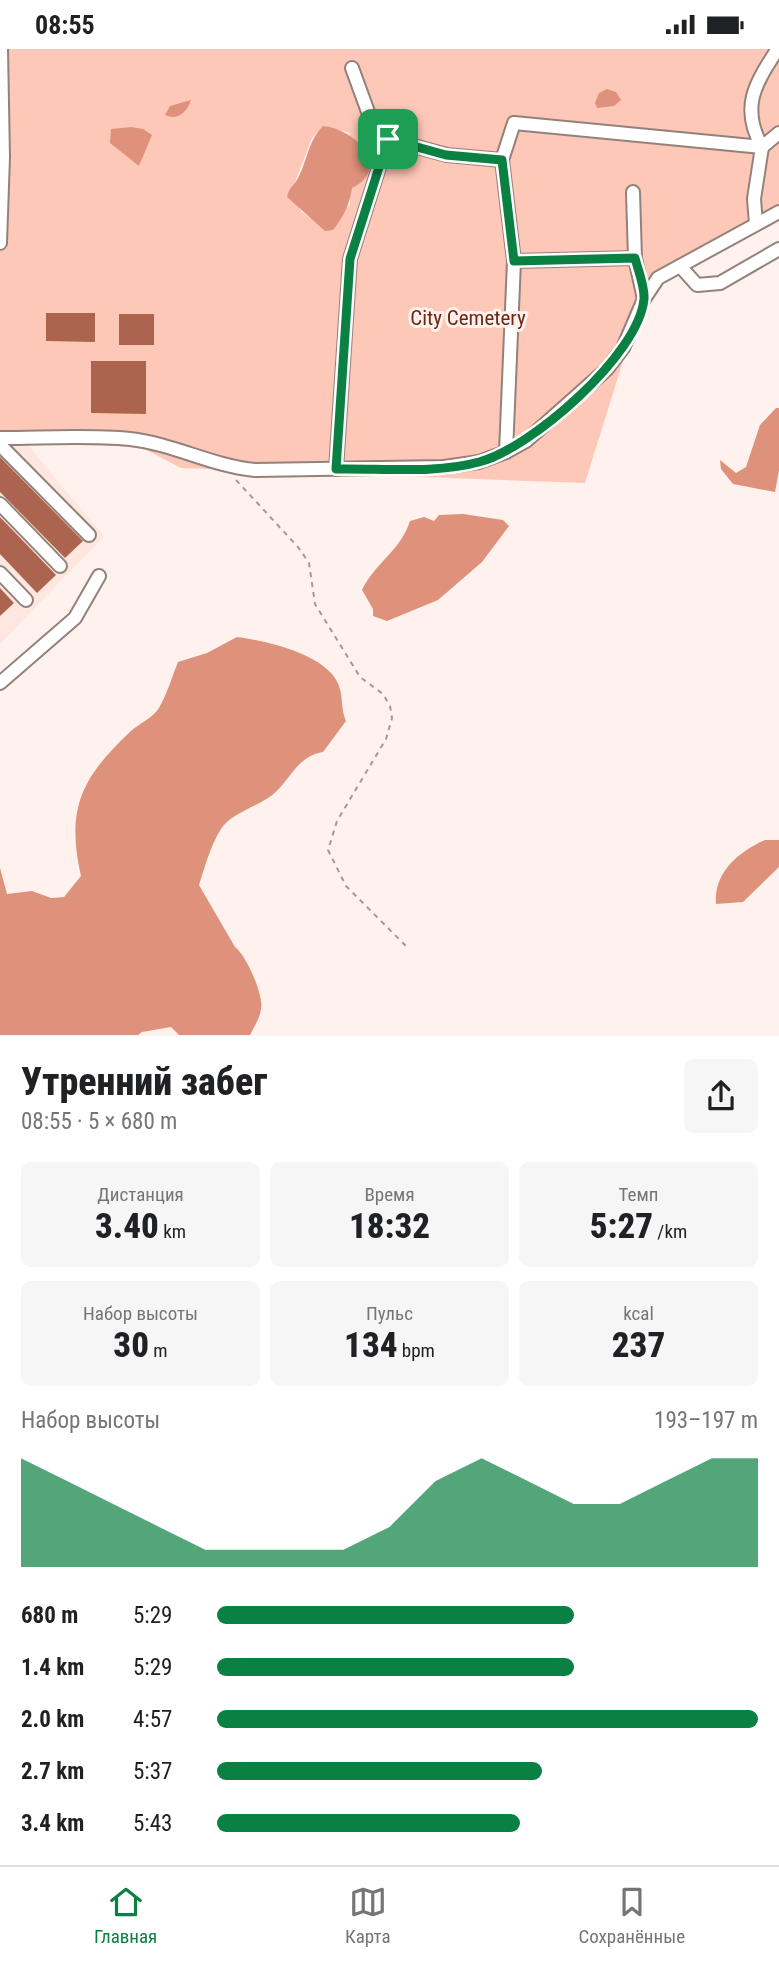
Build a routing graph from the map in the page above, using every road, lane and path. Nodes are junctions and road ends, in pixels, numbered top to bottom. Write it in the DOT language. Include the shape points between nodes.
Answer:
graph roads {
  1 [pos="1,49"];
  2 [pos="777,50"];
  3 [pos="352,68"];
  4 [pos="779,134"];
  5 [pos="388,139"];
  6 [pos="762,146"];
  7 [pos="1,156"];
  8 [pos="502,160"];
  9 [pos="633,192"];
  10 [pos="779,212"];
  11 [pos="756,224"];
  12 [pos="0,243"];
  13 [pos="779,249"];
  14 [pos="635,258"];
  15 [pos="514,261"];
  16 [pos="680,266"];
  17 [pos="644,299"];
  18 [pos="0,438"];
  19 [pos="0,445"];
  20 [pos="506,452"];
  21 [pos="227,468"];
  22 [pos="336,469"];
  23 [pos="0,504"];
  24 [pos="89,535"];
  25 [pos="60,566"];
  26 [pos="0,573"];
  27 [pos="99,576"];
  28 [pos="26,600"];
  29 [pos="0,683"];
  30 [pos="407,947"];
  1 -- 7 [label="lane"];
  2 -- 6 [label="lane" via="754,86 751,127"];
  3 -- 5 [label="lane" via="371,120"];
  4 -- 6 [label="lane"];
  5 -- 8 [label="lane" via="446,155"];
  5 -- 22 [label="lane" via="350,259"];
  6 -- 8 [label="lane" via="514,124"];
  6 -- 11 [label="lane" via="754,199"];
  7 -- 12 [label="lane"];
  8 -- 15 [label="lane"];
  9 -- 14 [label="lane"];
  10 -- 11 [label="lane"];
  11 -- 16 [label="lane"];
  13 -- 16 [label="lane" via="720,283 697,285"];
  14 -- 15 [label="lane"];
  14 -- 17 [label="lane"];
  15 -- 20 [label="lane"];
  16 -- 17 [label="lane" via="658,278"];
  17 -- 20 [label="lane" via="623,348 607,369 526,441"];
  18 -- 21 [label="lane" via="130,439 173,448"];
  19 -- 24 [label="lane"];
  20 -- 22 [label="lane" via="479,463 444,467"];
  21 -- 22 [label="lane"];
  21 -- 30 [label="path" via="309,563 315,604 360,677 383,694 390,706 386,739 342,810 328,850 346,886"];
  23 -- 25 [label="lane"];
  26 -- 28 [label="lane"];
  27 -- 29 [label="lane" via="75,618"];
}
